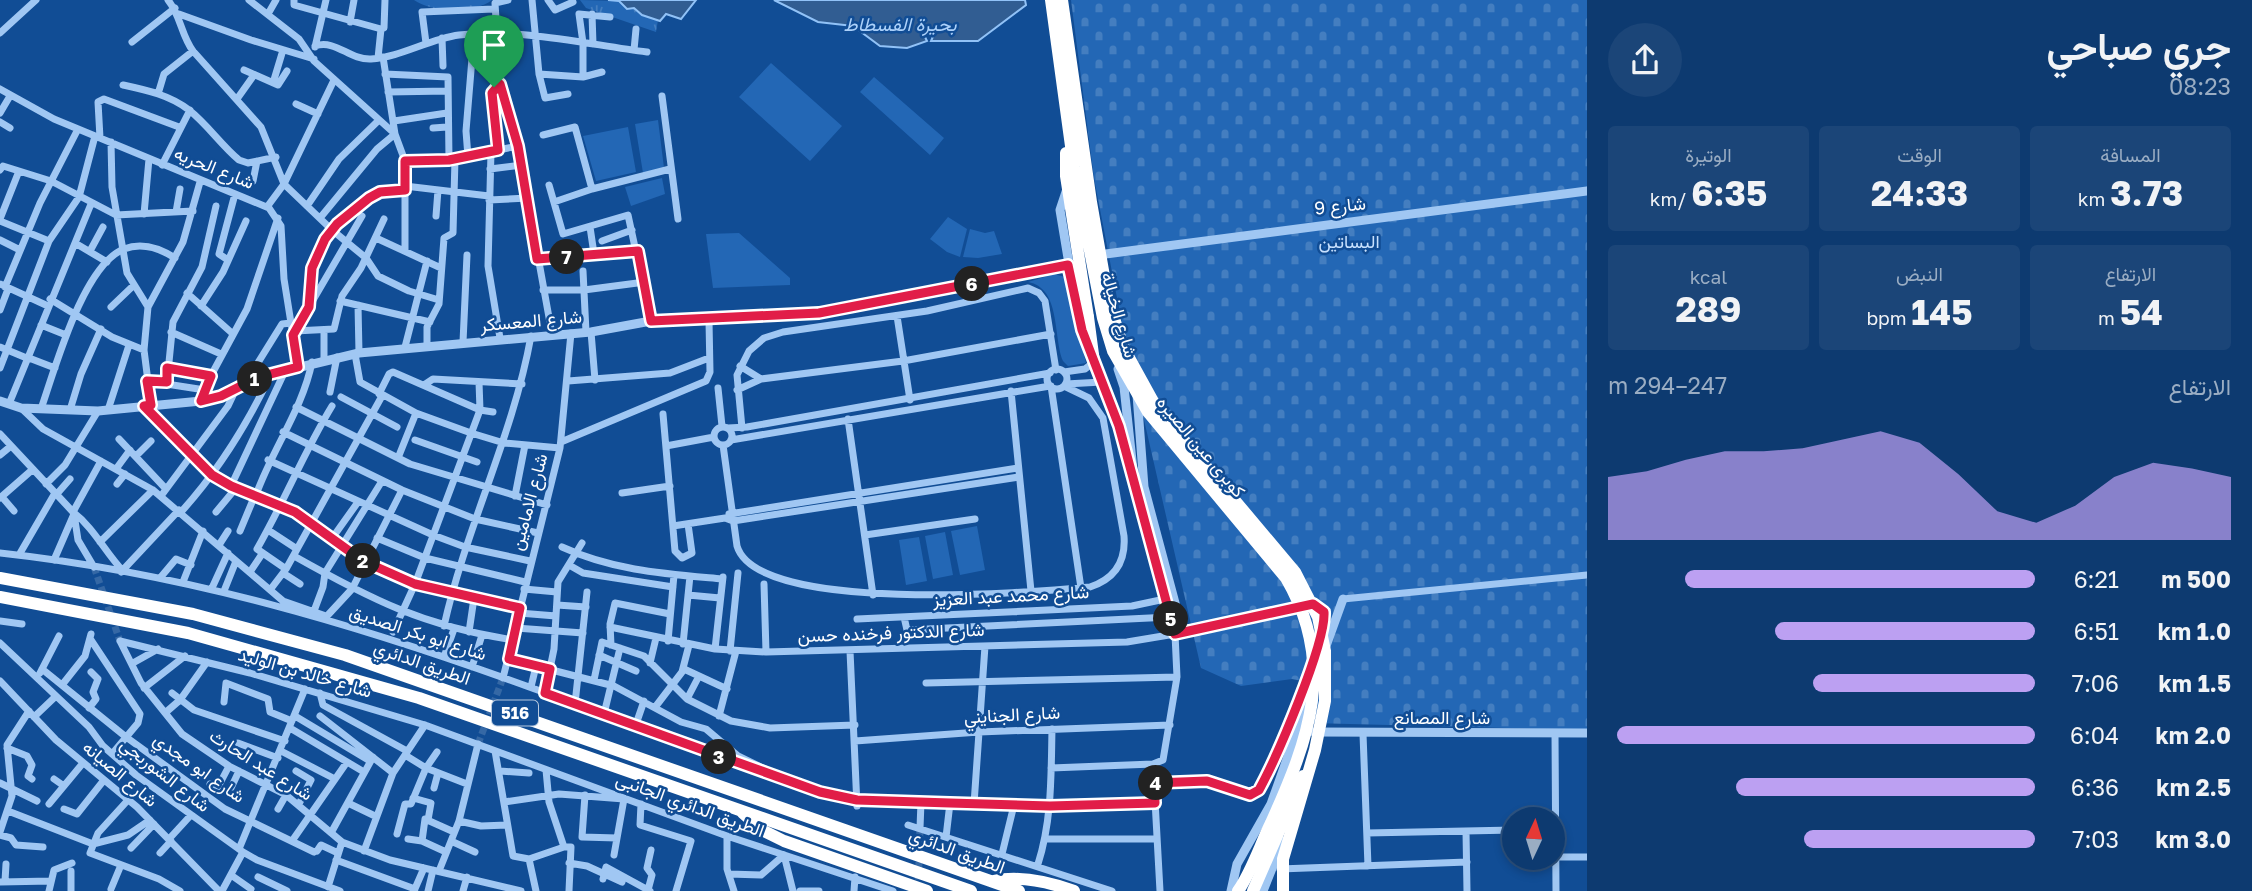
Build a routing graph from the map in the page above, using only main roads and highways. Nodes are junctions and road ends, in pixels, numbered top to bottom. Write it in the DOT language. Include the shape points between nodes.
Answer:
graph roads {
  1 [pos="1049,0"];
  2 [pos="1060,0"];
  3 [pos="1069,135"];
  4 [pos="1094,362"];
  5 [pos="0,578"];
  6 [pos="0,597"];
  7 [pos="1315,750"];
  8 [pos="743,813"];
  9 [pos="990,881"];
  10 [pos="1232,890"];
  11 [pos="927,891"];
  12 [pos="971,891"];
  13 [pos="1019,891"];
  14 [pos="1074,891"];
  15 [pos="1253,891"];
  16 [pos="1283,891"];
  1 -- 3 [label="highway, كوبرى عين الصيره, bridge"];
  2 -- 7 [label="highway, كوبرى عين الصيره, bridge" via="1081,144 1117,331 1156,407 1285,558 1312,602 1326,668"];
  3 -- 4 [label="highway, bridge" via="1066,176"];
  3 -- 10 [label="highway, كوبرى عين الصيره, bridge" via="1103,318 1121,367 1148,412 1277,565 1300,605 1310,636 1315,683 1308,731 1293,776"];
  5 -- 9 [label="highway, الطريق الدائري / 516" via="158,607 345,655"];
  6 -- 8 [label="highway, الطريق الدائري / 516" via="188,633 313,667 419,698"];
  7 -- 15 [label="highway, bridge"];
  7 -- 16 [label="highway, كوبرى عين الصيره, bridge" via="1283,859"];
  8 -- 11 [label="highway, bridge" via="784,841"];
  8 -- 12 [label="highway, الطريق الدائري / 516"];
  9 -- 13 [label="highway, الطريق الدائري / 516"];
  9 -- 14 [label="highway" via="1031,880"];
}
